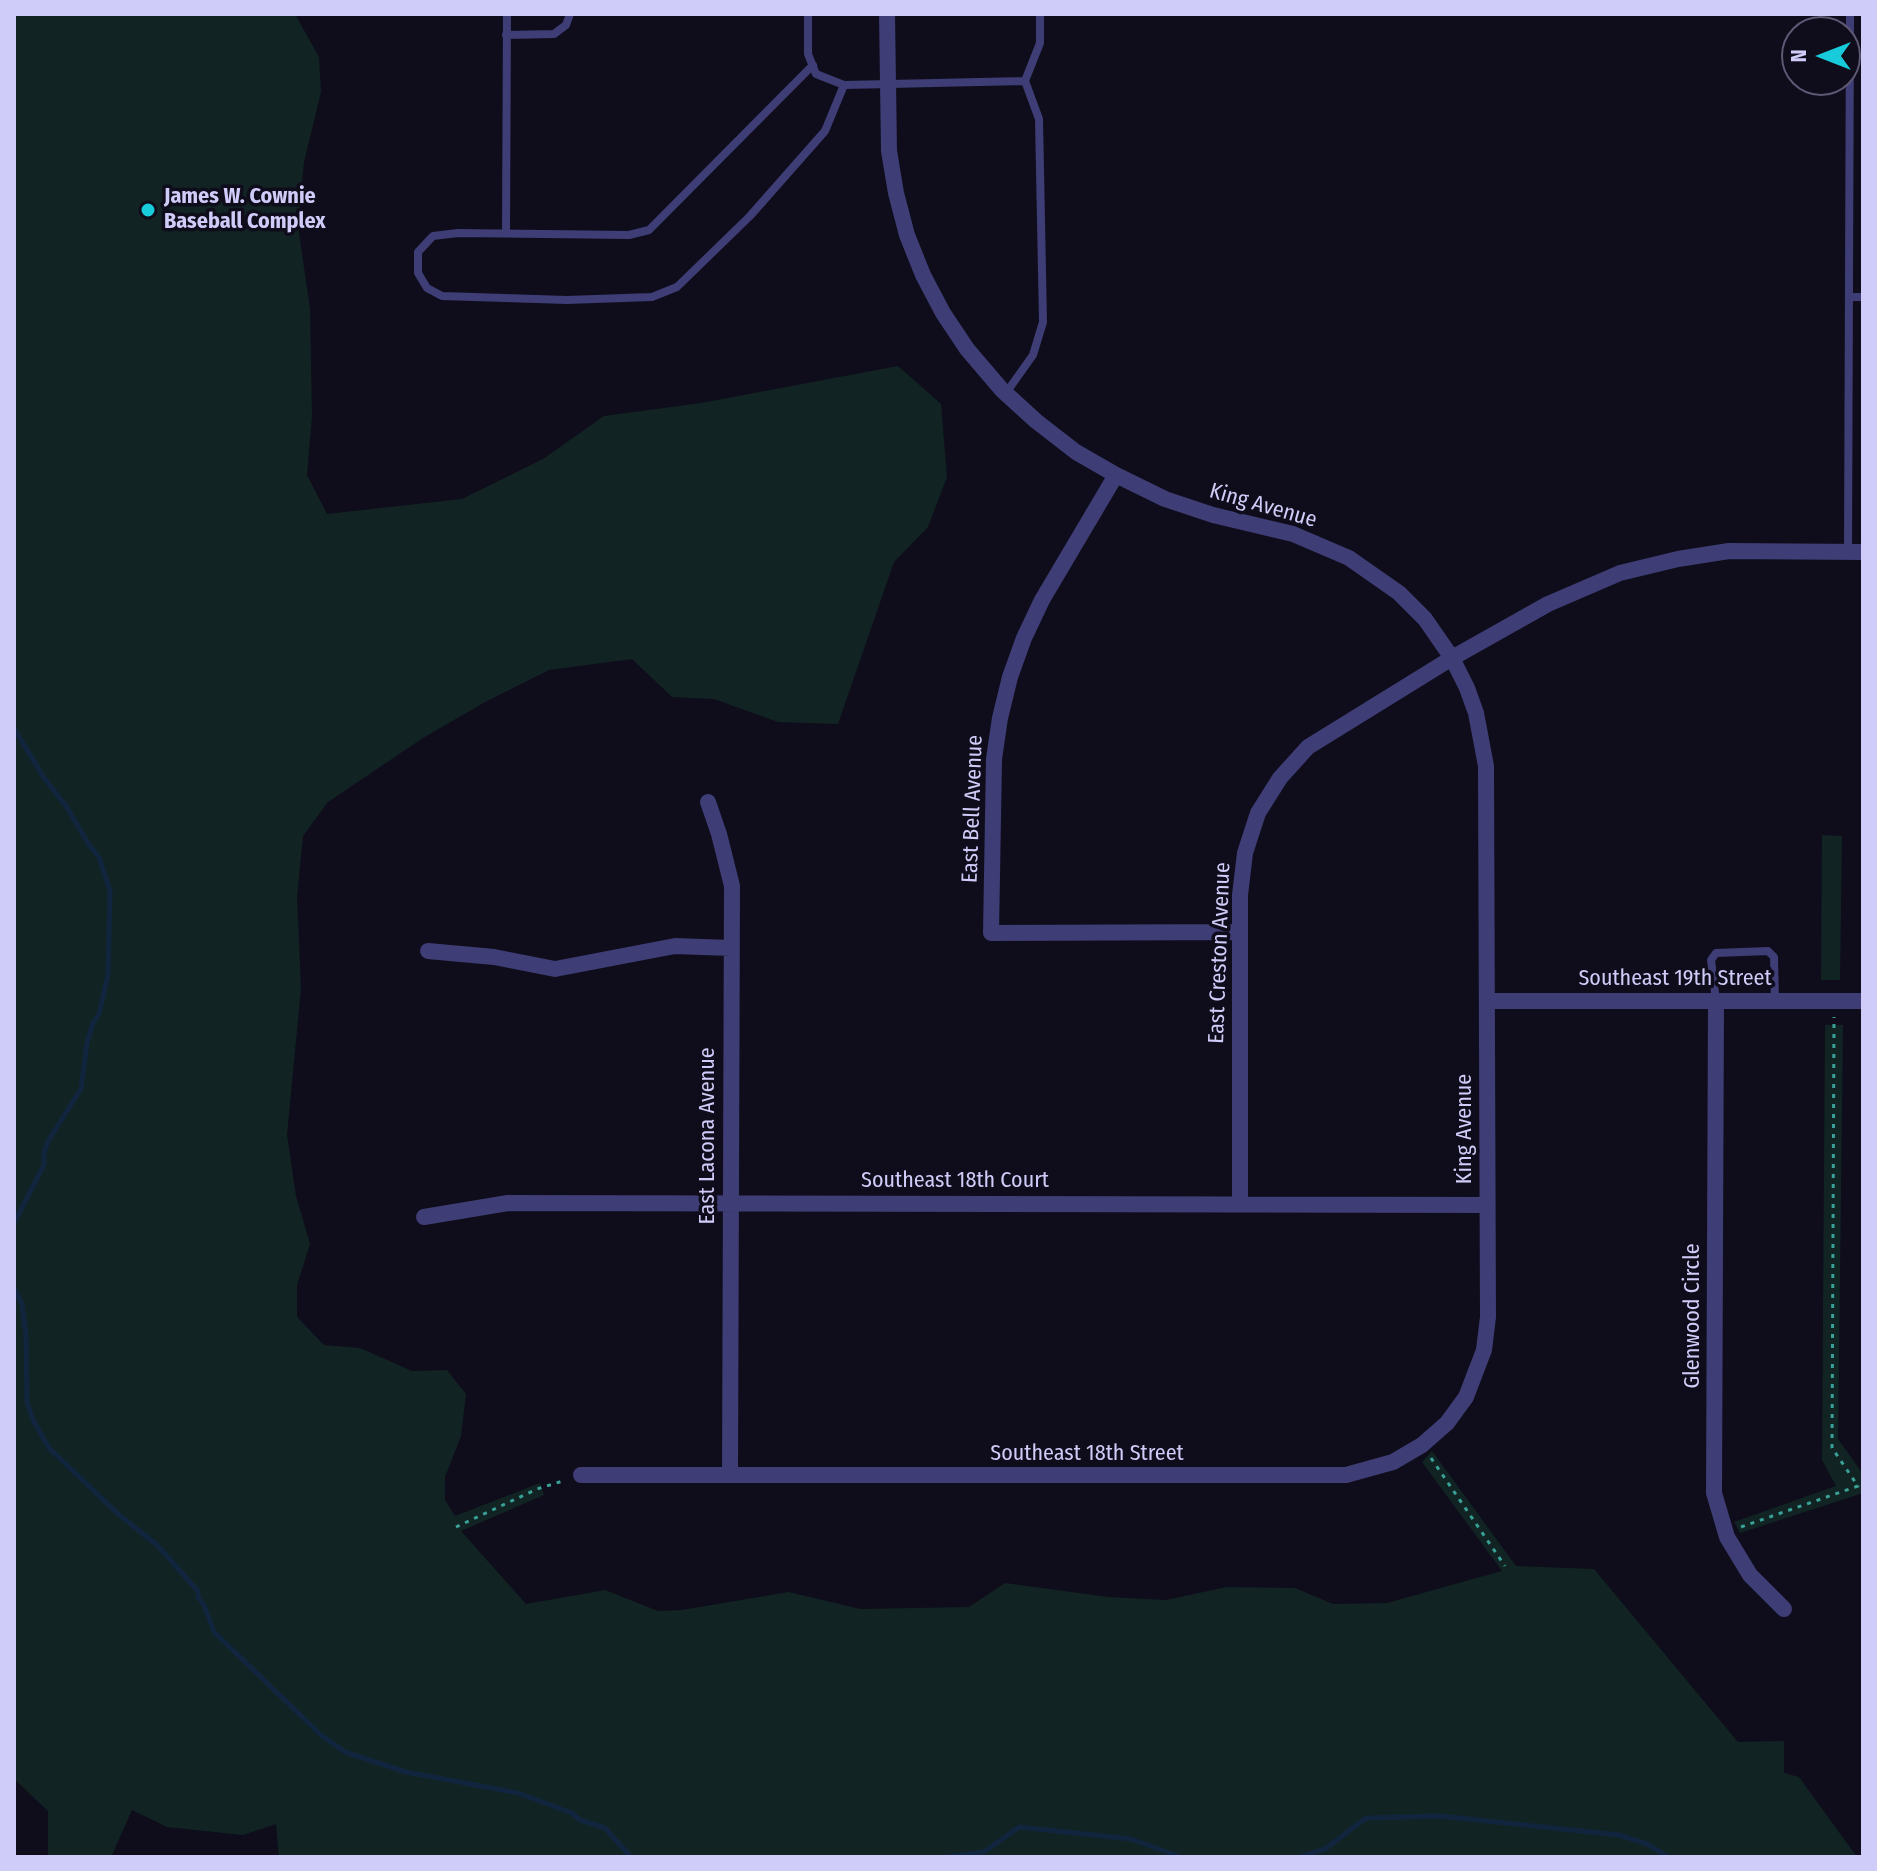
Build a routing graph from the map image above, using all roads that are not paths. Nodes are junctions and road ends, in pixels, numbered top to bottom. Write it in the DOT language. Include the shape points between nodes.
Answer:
graph roads {
  1 [pos="507,14"];
  2 [pos="570,14"];
  3 [pos="808,14"];
  4 [pos="887,14"];
  5 [pos="1040,14"];
  6 [pos="1850,14"];
  7 [pos="506,35"];
  8 [pos="813,65"];
  9 [pos="1025,81"];
  10 [pos="886,84"];
  11 [pos="844,85"];
  12 [pos="506,233"];
  13 [pos="1849,297"];
  14 [pos="1863,297"];
  15 [pos="1006,394"];
  16 [pos="1116,475"];
  17 [pos="1855,552"];
  18 [pos="1452,658"];
  19 [pos="708,802"];
  20 [pos="1240,932"];
  21 [pos="731,948"];
  22 [pos="428,951"];
  23 [pos="1487,1001"];
  24 [pos="1716,1001"];
  25 [pos="1775,1001"];
  26 [pos="1863,1001"];
  27 [pos="730,1203"];
  28 [pos="1240,1204"];
  29 [pos="1487,1205"];
  30 [pos="424,1217"];
  31 [pos="1487,1301"];
  32 [pos="730,1474"];
  33 [pos="581,1475"];
  34 [pos="1784,1609"];
  1 -- 7 [label="lane"];
  2 -- 7 [label="lane" via="554,34"];
  3 -- 8 [label="lane"];
  4 -- 10 [label="street, King Avenue"];
  5 -- 9 [label="lane" via="1040,43"];
  6 -- 13 [label="lane"];
  7 -- 12 [label="lane"];
  8 -- 11 [label="lane" via="816,74"];
  8 -- 12 [label="lane" via="649,230 629,235"];
  9 -- 10 [label="lane"];
  9 -- 15 [label="lane" via="1039,119 1043,322 1033,355"];
  10 -- 11 [label="lane"];
  10 -- 15 [label="street, King Avenue" via="889,151 907,235 943,313"];
  11 -- 12 [label="lane" via="825,131 750,216 677,287 637,298 442,296 427,288 418,273 418,252 433,236"];
  13 -- 14 [label="lane"];
  13 -- 17 [label="lane"];
  15 -- 16 [label="street, King Avenue" via="1076,452"];
  16 -- 18 [label="street, King Avenue" via="1165,499 1293,534 1349,558 1399,593"];
  16 -- 20 [label="street, East Bell Avenue" via="1042,600 1010,677 994,759 991,933"];
  17 -- 18 [label="street, East Creston Avenue" via="1729,551 1620,573 1548,604"];
  18 -- 20 [label="street, East Creston Avenue" via="1308,747 1280,778 1258,813 1245,853"];
  18 -- 23 [label="street, King Avenue" via="1476,713 1486,766"];
  19 -- 21 [label="street, East Lacona Avenue" via="732,886"];
  20 -- 28 [label="street, East Creston Avenue"];
  21 -- 22 [label="street" via="675,946 555,969"];
  21 -- 27 [label="street, East Lacona Avenue"];
  23 -- 24 [label="street, Southeast 19th Street"];
  23 -- 29 [label="street, King Avenue"];
  24 -- 25 [label="street, Southeast 19th Street"];
  24 -- 25 [label="lane" via="1711,960 1716,953 1768,951 1774,957"];
  24 -- 34 [label="street, Glenwood Circle" via="1714,1493 1726,1532 1750,1575"];
  25 -- 26 [label="street, Southeast 19th Street"];
  27 -- 28 [label="street, Southeast 18th Court"];
  27 -- 30 [label="street, Southeast 18th Court" via="508,1203"];
  27 -- 32 [label="street, East Lacona Avenue"];
  28 -- 29 [label="street, Southeast 18th Court"];
  29 -- 31 [label="street, King Avenue"];
  31 -- 32 [label="street, Southeast 18th Street" via="1484,1350 1474,1382 1447,1423 1422,1445 1378,1468 1329,1476"];
  32 -- 33 [label="street, Southeast 18th Street"];
}
